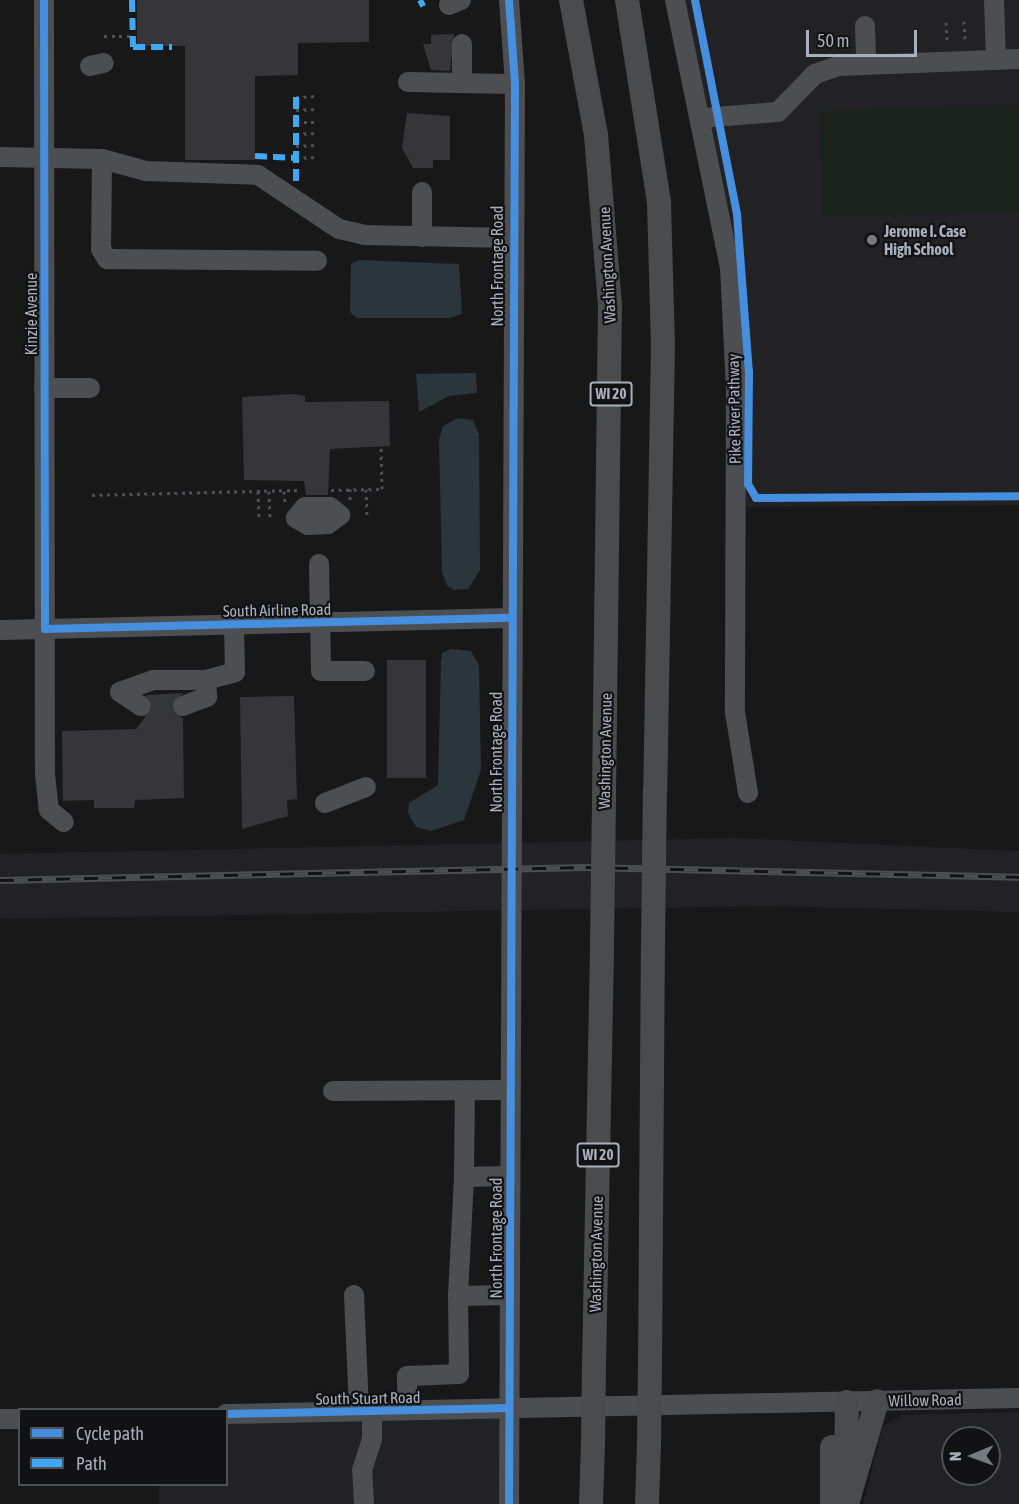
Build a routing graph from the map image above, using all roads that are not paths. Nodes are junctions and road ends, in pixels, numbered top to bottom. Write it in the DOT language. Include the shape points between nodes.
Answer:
graph roads {
  1 [pos="44,0"];
  2 [pos="509,0"];
  3 [pos="571,0"];
  4 [pos="627,0"];
  5 [pos="675,0"];
  6 [pos="994,0"];
  7 [pos="865,26"];
  8 [pos="462,44"];
  9 [pos="1019,59"];
  10 [pos="996,60"];
  11 [pos="866,62"];
  12 [pos="408,82"];
  13 [pos="462,83"];
  14 [pos="514,84"];
  15 [pos="703,118"];
  16 [pos="0,157"];
  17 [pos="44,157"];
  18 [pos="102,159"];
  19 [pos="422,192"];
  20 [pos="422,237"];
  21 [pos="510,237"];
  22 [pos="317,261"];
  23 [pos="44,388"];
  24 [pos="90,388"];
  25 [pos="319,564"];
  26 [pos="510,618"];
  27 [pos="320,622"];
  28 [pos="234,624"];
  29 [pos="45,629"];
  30 [pos="0,630"];
  31 [pos="365,671"];
  32 [pos="206,680"];
  33 [pos="141,706"];
  34 [pos="183,706"];
  35 [pos="366,787"];
  36 [pos="748,793"];
  37 [pos="325,803"];
  38 [pos="64,822"];
  39 [pos="465,1090"];
  40 [pos="509,1090"];
  41 [pos="333,1091"];
  42 [pos="509,1176"];
  43 [pos="464,1177"];
  44 [pos="354,1295"];
  45 [pos="509,1295"];
  46 [pos="458,1296"];
  47 [pos="1019,1398"];
  48 [pos="877,1401"];
  49 [pos="839,1402"];
  50 [pos="509,1408"];
  51 [pos="407,1410"];
  52 [pos="365,1411"];
  53 [pos="228,1414"];
  54 [pos="0,1419"];
  55 [pos="18,1419"];
  56 [pos="364,1504"];
  57 [pos="509,1504"];
  58 [pos="591,1504"];
  59 [pos="647,1504"];
  60 [pos="832,1504"];
  61 [pos="846,1504"];
  1 -- 17 [label="street, Kinzie Avenue"];
  2 -- 14 [label="street, North Frontage Road"];
  3 -- 58 [label="main road, Washington Avenue / WI 20, bridge" via="597,147 610,304"];
  4 -- 59 [label="main road, bridge" via="659,215 663,344"];
  5 -- 15 [label="street"];
  6 -- 10 [label="street"];
  7 -- 11 [label="street"];
  8 -- 13 [label="street"];
  9 -- 10 [label="street"];
  10 -- 11 [label="street"];
  11 -- 15 [label="street" via="815,74 778,111"];
  12 -- 13 [label="street"];
  13 -- 14 [label="street"];
  14 -- 21 [label="street, North Frontage Road"];
  15 -- 36 [label="street" via="730,267 736,390 735,712"];
  16 -- 17 [label="street"];
  17 -- 18 [label="street"];
  17 -- 23 [label="street, Kinzie Avenue"];
  18 -- 20 [label="street" via="156,172 258,175 339,229"];
  18 -- 22 [label="street" via="101,249 107,259"];
  19 -- 20 [label="street"];
  20 -- 21 [label="street"];
  21 -- 26 [label="street, North Frontage Road"];
  23 -- 24 [label="street"];
  23 -- 29 [label="street, Kinzie Avenue"];
  25 -- 27 [label="street"];
  26 -- 27 [label="street, South Airline Road"];
  26 -- 40 [label="street, North Frontage Road"];
  27 -- 28 [label="street, South Airline Road"];
  27 -- 31 [label="street" via="321,671"];
  28 -- 29 [label="street, South Airline Road"];
  28 -- 32 [label="street" via="235,672"];
  29 -- 30 [label="street, South Airline Road"];
  29 -- 38 [label="street, Kinzie Avenue" via="47,792 49,810"];
  32 -- 33 [label="street" via="153,680 120,692"];
  32 -- 34 [label="street" via="207,697"];
  35 -- 37 [label="street"];
  39 -- 40 [label="street"];
  39 -- 41 [label="street"];
  39 -- 43 [label="street"];
  40 -- 42 [label="street, North Frontage Road"];
  42 -- 43 [label="street"];
  42 -- 45 [label="street, North Frontage Road"];
  43 -- 46 [label="street"];
  44 -- 52 [label="street"];
  45 -- 46 [label="street"];
  45 -- 50 [label="street, North Frontage Road"];
  46 -- 51 [label="street" via="459,1374 407,1376"];
  47 -- 48 [label="street, Willow Road"];
  48 -- 49 [label="street, Willow Road"];
  48 -- 61 [label="main road"];
  49 -- 50 [label="street, South Stuart Road"];
  49 -- 60 [label="main road"];
  49 -- 61 [label="main road"];
  50 -- 51 [label="street, South Stuart Road"];
  50 -- 57 [label="street, North Frontage Road"];
  51 -- 52 [label="street, South Stuart Road"];
  52 -- 53 [label="street, South Stuart Road"];
  52 -- 56 [label="street" via="372,1439 362,1470"];
  54 -- 55 [label="street"];
}
